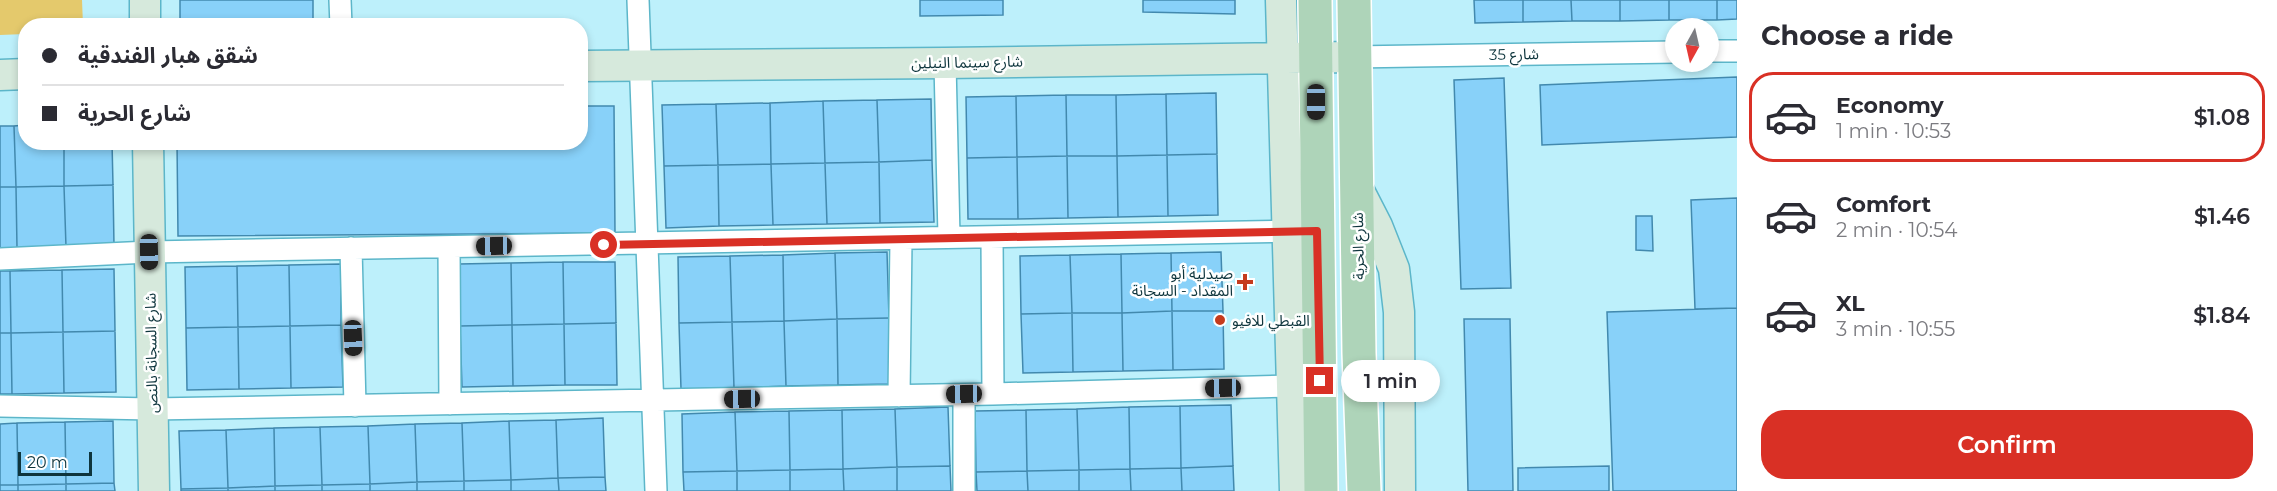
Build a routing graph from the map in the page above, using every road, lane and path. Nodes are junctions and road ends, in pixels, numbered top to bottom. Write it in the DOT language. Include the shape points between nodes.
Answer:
graph roads {
  1 [pos="144,0"];
  2 [pos="340,0"];
  3 [pos="638,0"];
  4 [pos="1281,0"];
  5 [pos="1315,0"];
  6 [pos="1354,0"];
  7 [pos="145,18"];
  8 [pos="341,18"];
  9 [pos="1719,51"];
  10 [pos="1737,51"];
  11 [pos="1665,52"];
  12 [pos="1283,57"];
  13 [pos="1316,57"];
  14 [pos="1353,57"];
  15 [pos="945,63"];
  16 [pos="639,65"];
  17 [pos="588,66"];
  18 [pos="18,74"];
  19 [pos="0,75"];
  20 [pos="148,150"];
  21 [pos="1357,187"];
  22 [pos="1303,231"];
  23 [pos="949,237"];
  24 [pos="992,237"];
  25 [pos="902,239"];
  26 [pos="648,244"];
  27 [pos="450,247"];
  28 [pos="351,248"];
  29 [pos="149,252"];
  30 [pos="0,259"];
  31 [pos="1293,386"];
  32 [pos="964,394"];
  33 [pos="993,394"];
  34 [pos="898,396"];
  35 [pos="652,400"];
  36 [pos="450,404"];
  37 [pos="0,406"];
  38 [pos="354,406"];
  39 [pos="153,409"];
  40 [pos="154,491"];
  41 [pos="656,491"];
  42 [pos="964,491"];
  43 [pos="1295,491"];
  44 [pos="1321,491"];
  45 [pos="1364,491"];
  46 [pos="1400,491"];
  1 -- 7 [label="street"];
  2 -- 8 [label="street"];
  3 -- 16 [label="street"];
  4 -- 12 [label="street"];
  5 -- 13 [label="main road"];
  6 -- 14 [label="main road, شارع الحرية"];
  9 -- 10 [label="street"];
  11 -- 14 [label="street, شارع 35"];
  12 -- 13 [label="street, شارع سينما النيلين"];
  12 -- 15 [label="street, شارع سينما النيلين"];
  12 -- 22 [label="street"];
  13 -- 14 [label="street, شارع سينما النيلين"];
  13 -- 22 [label="main road"];
  14 -- 21 [label="main road, شارع الحرية"];
  15 -- 16 [label="street, شارع سينما النيلين"];
  15 -- 23 [label="street"];
  16 -- 17 [label="street, شارع سينما النيلين"];
  16 -- 26 [label="street"];
  18 -- 19 [label="street"];
  20 -- 29 [label="street, شارع السجانة بالنص"];
  21 -- 45 [label="main road, شارع الحرية"];
  21 -- 46 [label="street" via="1394,269 1399,312"];
  22 -- 24 [label="street"];
  22 -- 31 [label="street"];
  22 -- 44 [label="main road"];
  23 -- 24 [label="street"];
  23 -- 25 [label="street"];
  24 -- 33 [label="street"];
  25 -- 26 [label="street"];
  25 -- 34 [label="street"];
  26 -- 27 [label="street"];
  26 -- 35 [label="street"];
  27 -- 28 [label="street"];
  27 -- 36 [label="street"];
  28 -- 29 [label="street"];
  28 -- 38 [label="street"];
  29 -- 30 [label="street"];
  29 -- 39 [label="street, شارع السجانة بالنص"];
  31 -- 33 [label="street"];
  31 -- 43 [label="street"];
  32 -- 33 [label="street"];
  32 -- 34 [label="street"];
  32 -- 42 [label="street"];
  34 -- 35 [label="street"];
  35 -- 36 [label="street"];
  35 -- 41 [label="street"];
  36 -- 38 [label="street"];
  37 -- 39 [label="street"];
  38 -- 39 [label="street"];
  39 -- 40 [label="street, شارع السجانة بالنص"];
}
